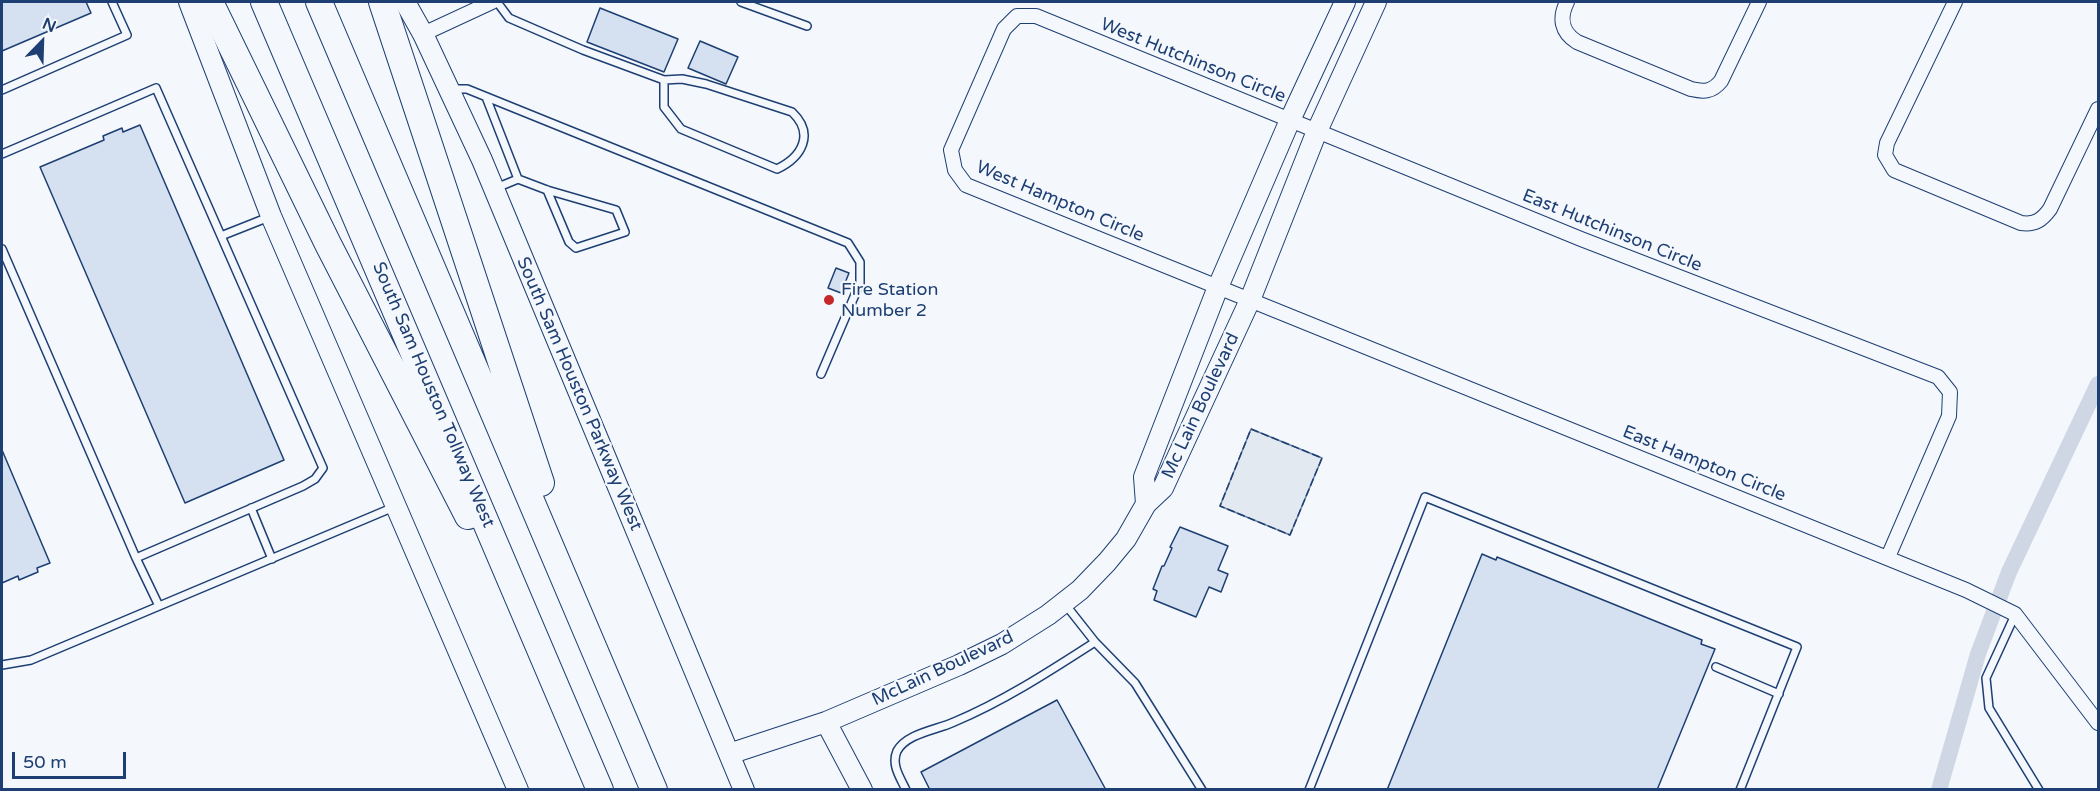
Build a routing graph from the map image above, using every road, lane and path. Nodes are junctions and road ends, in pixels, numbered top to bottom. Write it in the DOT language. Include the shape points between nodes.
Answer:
graph roads {
  1 [pos="112,2"];
  2 [pos="189,2"];
  3 [pos="210,2"];
  4 [pos="264,2"];
  5 [pos="319,2"];
  6 [pos="382,2"];
  7 [pos="405,2"];
  8 [pos="495,2"];
  9 [pos="741,2"];
  10 [pos="1345,2"];
  11 [pos="1376,2"];
  12 [pos="1567,2"];
  13 [pos="1760,2"];
  14 [pos="1955,2"];
  15 [pos="807,26"];
  16 [pos="423,34"];
  17 [pos="984,76"];
  18 [pos="664,80"];
  19 [pos="448,89"];
  20 [pos="2,90"];
  21 [pos="486,97"];
  22 [pos="2098,109"];
  23 [pos="1290,120"];
  24 [pos="1317,131"];
  25 [pos="2,154"];
  26 [pos="518,179"];
  27 [pos="493,189"];
  28 [pos="548,190"];
  29 [pos="271,216"];
  30 [pos="221,236"];
  31 [pos="2,249"];
  32 [pos="1218,287"];
  33 [pos="1250,300"];
  34 [pos="821,374"];
  35 [pos="1172,406"];
  36 [pos="1196,417"];
  37 [pos="1146,504"];
  38 [pos="395,507"];
  39 [pos="251,508"];
  40 [pos="1888,557"];
  41 [pos="136,558"];
  42 [pos="272,559"];
  43 [pos="1064,603"];
  44 [pos="159,606"];
  45 [pos="2015,614"];
  46 [pos="1095,642"];
  47 [pos="596,651"];
  48 [pos="2,665"];
  49 [pos="1716,667"];
  50 [pos="1779,694"];
  51 [pos="569,714"];
  52 [pos="826,722"];
  53 [pos="2098,723"];
  54 [pos="729,754"];
  55 [pos="518,789"];
  56 [pos="600,789"];
  57 [pos="654,789"];
  58 [pos="744,789"];
  59 [pos="862,789"];
  60 [pos="906,789"];
  61 [pos="1202,789"];
  62 [pos="1309,789"];
  63 [pos="1740,789"];
  64 [pos="2039,789"];
  1 -- 20 [label="lane" via="127,35"];
  2 -- 29 [label="main road"];
  3 -- 51 [label="highway" via="328,244"];
  4 -- 51 [label="highway, South Sam Houston Tollway West"];
  5 -- 47 [label="highway"];
  6 -- 47 [label="highway"];
  7 -- 16 [label="main road, South Sam Houston Parkway West"];
  8 -- 16 [label="street"];
  8 -- 18 [label="lane" via="509,18"];
  9 -- 15 [label="lane"];
  10 -- 23 [label="main road, Mc Lain Boulevard"];
  11 -- 24 [label="main road, Mc Lain Boulevard"];
  12 -- 13 [label="street" via="1562,22 1571,38 1663,78 1705,91 1714,88 1723,77"];
  14 -- 22 [label="street" via="1887,143 1885,155 1899,173 2021,223 2039,221 2050,209"];
  16 -- 19 [label="main road, South Sam Houston Parkway West"];
  17 -- 23 [label="street, West Hutchinson Circle" via="1004,29 1017,16 1036,16"];
  17 -- 32 [label="street, West Hampton Circle" via="951,150 955,170 966,185"];
  18 -- 18 [label="lane" via="706,84 792,112 805,134 800,149 791,162 777,169 681,129 664,107"];
  19 -- 21 [label="lane" via="467,89"];
  19 -- 27 [label="main road, South Sam Houston Parkway West"];
  21 -- 26 [label="lane"];
  21 -- 34 [label="lane" via="848,243 860,262 860,283"];
  23 -- 24 [label="street, West Hutchinson Circle"];
  23 -- 32 [label="main road, Mc Lain Boulevard"];
  24 -- 33 [label="main road, Mc Lain Boulevard"];
  24 -- 40 [label="street, East Hutchinson Circle" via="1581,239 1938,377 1950,392 1949,416"];
  25 -- 30 [label="lane" via="156,88"];
  26 -- 27 [label="lane"];
  26 -- 28 [label="lane"];
  27 -- 54 [label="main road, South Sam Houston Parkway West"];
  28 -- 28 [label="lane" via="616,210 625,232 576,248 569,242"];
  29 -- 30 [label="lane"];
  29 -- 38 [label="main road"];
  30 -- 39 [label="lane" via="324,468 303,486"];
  31 -- 41 [label="lane"];
  32 -- 33 [label="street, West Hampton Circle"];
  32 -- 35 [label="main road, Mc Lain Boulevard"];
  33 -- 36 [label="main road, Mc Lain Boulevard"];
  33 -- 40 [label="street, East Hampton Circle"];
  35 -- 36 [label="main road"];
  35 -- 37 [label="main road, Mc Lain Boulevard" via="1144,477"];
  36 -- 37 [label="main road, Mc Lain Boulevard" via="1163,488"];
  37 -- 43 [label="main road, McLain Boulevard" via="1107,562"];
  38 -- 42 [label="lane"];
  38 -- 55 [label="main road"];
  39 -- 41 [label="lane"];
  39 -- 42 [label="lane"];
  40 -- 45 [label="street, East Hampton Circle"];
  41 -- 44 [label="lane"];
  42 -- 44 [label="lane"];
  43 -- 46 [label="lane"];
  43 -- 52 [label="main road, McLain Boulevard" via="1002,644"];
  44 -- 48 [label="lane" via="31,660"];
  45 -- 53 [label="street, East Hampton Circle"];
  45 -- 64 [label="lane" via="1986,678 1989,708"];
  46 -- 60 [label="lane" via="1022,689 955,722 907,740 898,750 894,764"];
  46 -- 61 [label="lane" via="1135,683"];
  47 -- 57 [label="highway"];
  49 -- 50 [label="lane"];
  50 -- 62 [label="lane" via="1797,647 1425,497"];
  50 -- 63 [label="lane"];
  51 -- 56 [label="highway, South Sam Houston Tollway West"];
  52 -- 54 [label="main road, McLain Boulevard"];
  52 -- 59 [label="main road"];
  54 -- 58 [label="main road, South Sam Houston Parkway West"];
}
